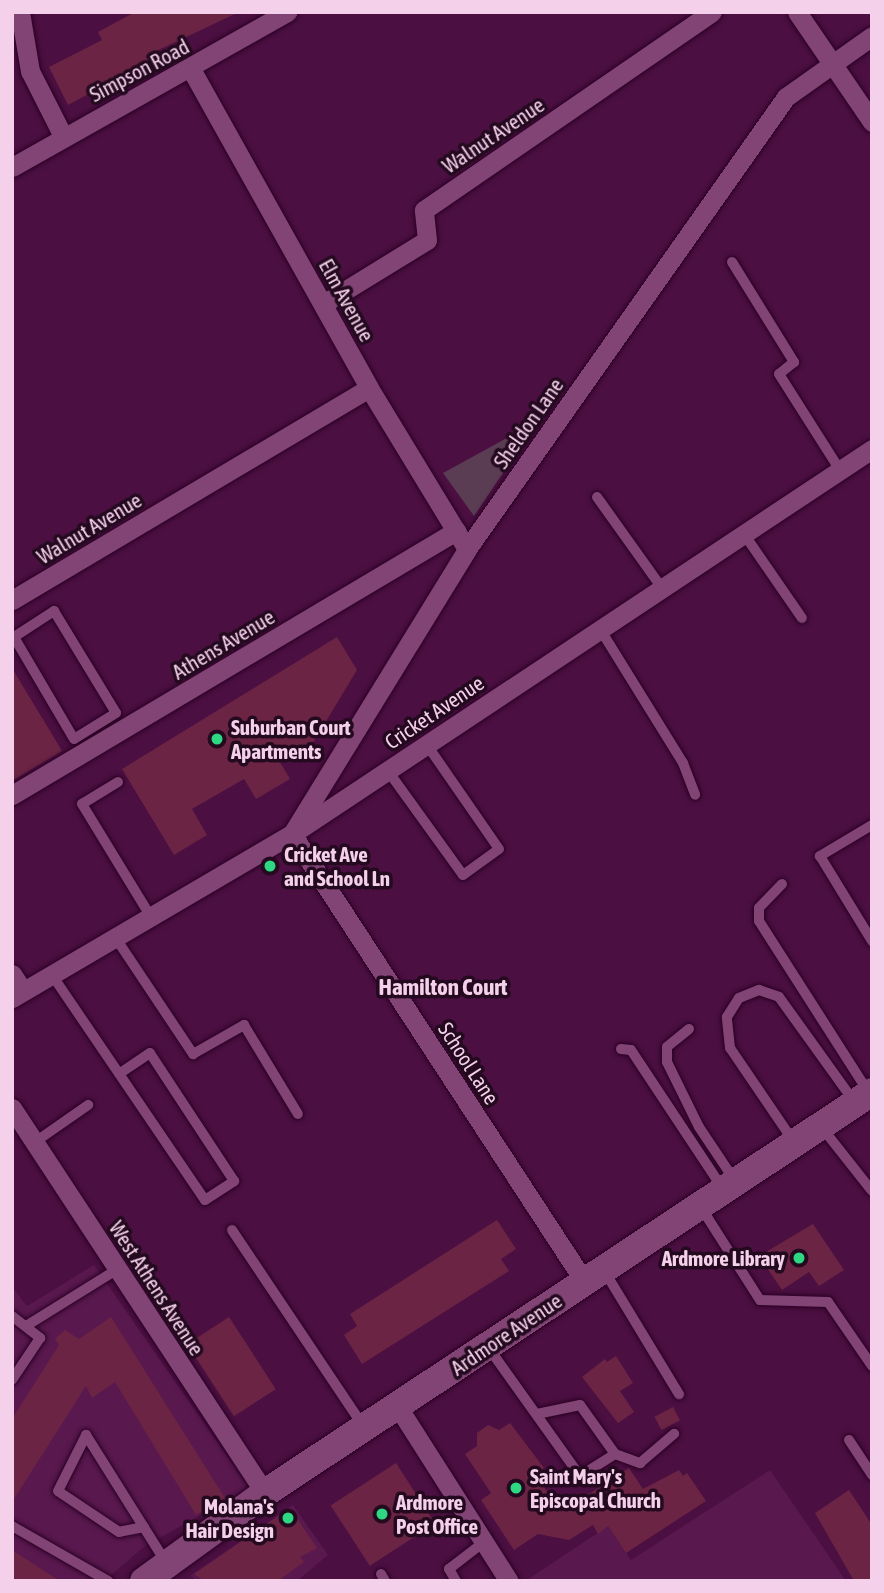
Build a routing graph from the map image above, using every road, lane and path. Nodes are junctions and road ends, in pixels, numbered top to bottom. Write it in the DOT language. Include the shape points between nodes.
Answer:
graph roads {
  1 [pos="20,12"];
  2 [pos="287,12"];
  3 [pos="712,12"];
  4 [pos="797,12"];
  5 [pos="261,19"];
  6 [pos="872,36"];
  7 [pos="833,62"];
  8 [pos="191,69"];
  9 [pos="872,122"];
  10 [pos="63,136"];
  11 [pos="12,167"];
  12 [pos="733,262"];
  13 [pos="323,304"];
  14 [pos="369,388"];
  15 [pos="872,449"];
  16 [pos="840,470"];
  17 [pos="597,497"];
  18 [pos="456,531"];
  19 [pos="744,534"];
  20 [pos="467,549"];
  21 [pos="662,588"];
  22 [pos="12,600"];
  23 [pos="802,618"];
  24 [pos="600,629"];
  25 [pos="16,651"];
  26 [pos="427,745"];
  27 [pos="388,771"];
  28 [pos="118,782"];
  29 [pos="12,795"];
  30 [pos="695,795"];
  31 [pos="872,825"];
  32 [pos="292,834"];
  33 [pos="782,884"];
  34 [pos="151,917"];
  35 [pos="115,937"];
  36 [pos="872,941"];
  37 [pos="12,974"];
  38 [pos="52,975"];
  39 [pos="18,995"];
  40 [pos="689,1029"];
  41 [pos="621,1049"];
  42 [pos="119,1074"];
  43 [pos="865,1096"];
  44 [pos="89,1105"];
  45 [pos="12,1108"];
  46 [pos="298,1114"];
  47 [pos="821,1126"];
  48 [pos="35,1142"];
  49 [pos="794,1143"];
  50 [pos="730,1186"];
  51 [pos="872,1191"];
  52 [pos="700,1205"];
  53 [pos="232,1230"];
  54 [pos="118,1269"];
  55 [pos="594,1275"];
  56 [pos="12,1316"];
  57 [pos="26,1326"];
  58 [pos="488,1347"];
  59 [pos="872,1366"];
  60 [pos="12,1380"];
  61 [pos="679,1394"];
  62 [pos="398,1406"];
  63 [pos="537,1414"];
  64 [pos="365,1428"];
  65 [pos="674,1434"];
  66 [pos="849,1440"];
  67 [pos="615,1454"];
  68 [pos="872,1475"];
  69 [pos="265,1493"];
  70 [pos="12,1526"];
  71 [pos="144,1527"];
  72 [pos="484,1542"];
  73 [pos="165,1561"];
  74 [pos="108,1581"];
  75 [pos="144,1581"];
  76 [pos="456,1581"];
  77 [pos="509,1581"];
  1 -- 10 [label="street" via="30,71"];
  2 -- 5 [label="street, Simpson Road"];
  3 -- 13 [label="street, Walnut Avenue" via="424,210 427,240"];
  4 -- 7 [label="street"];
  5 -- 8 [label="street, Simpson Road"];
  6 -- 7 [label="street, Sheldon Lane"];
  7 -- 9 [label="street"];
  7 -- 20 [label="street, Sheldon Lane" via="786,97"];
  8 -- 10 [label="street, Simpson Road"];
  8 -- 13 [label="street, Elm Avenue"];
  10 -- 11 [label="street, Simpson Road"];
  12 -- 16 [label="lane" via="794,362 779,374"];
  13 -- 14 [label="street, Elm Avenue"];
  14 -- 18 [label="street, Elm Avenue"];
  14 -- 22 [label="street, Walnut Avenue"];
  15 -- 16 [label="street, Cricket Avenue"];
  16 -- 19 [label="street, Cricket Avenue"];
  17 -- 21 [label="lane"];
  18 -- 20 [label="street, Elm Avenue"];
  18 -- 29 [label="street, Athens Avenue"];
  19 -- 21 [label="street, Cricket Avenue"];
  19 -- 23 [label="lane"];
  20 -- 32 [label="street, Sheldon Lane"];
  21 -- 24 [label="street, Cricket Avenue"];
  24 -- 26 [label="street, Cricket Avenue"];
  24 -- 30 [label="lane" via="683,763"];
  25 -- 25 [label="lane" via="74,739 116,713 54,611 14,636"];
  26 -- 27 [label="street, Cricket Avenue"];
  26 -- 27 [label="lane" via="499,849 463,875"];
  27 -- 32 [label="street, Cricket Avenue"];
  28 -- 34 [label="lane" via="82,804"];
  31 -- 36 [label="lane" via="820,856"];
  32 -- 34 [label="street, Cricket Avenue"];
  32 -- 55 [label="street, School Lane"];
  33 -- 43 [label="lane" via="759,908 759,921"];
  34 -- 35 [label="street, Cricket Avenue"];
  35 -- 38 [label="street, Cricket Avenue"];
  35 -- 46 [label="lane" via="193,1054 244,1025"];
  37 -- 39 [label="street"];
  38 -- 39 [label="street, Cricket Avenue"];
  38 -- 42 [label="lane"];
  40 -- 50 [label="lane" via="667,1047 667,1062"];
  41 -- 50 [label="lane" via="631,1050"];
  42 -- 42 [label="lane" via="205,1200 234,1181 150,1053"];
  43 -- 47 [label="street, Ardmore Avenue"];
  43 -- 49 [label="lane" via="779,997 759,990 739,998 727,1017 730,1048"];
  44 -- 48 [label="lane"];
  45 -- 48 [label="street, West Athens Avenue"];
  47 -- 49 [label="street, Ardmore Avenue"];
  47 -- 51 [label="lane"];
  48 -- 54 [label="street, West Athens Avenue"];
  49 -- 50 [label="street, Ardmore Avenue"];
  50 -- 52 [label="street, Ardmore Avenue"];
  52 -- 55 [label="street, Ardmore Avenue"];
  52 -- 59 [label="lane" via="760,1300 828,1302"];
  53 -- 64 [label="lane"];
  54 -- 57 [label="lane"];
  54 -- 69 [label="street, West Athens Avenue"];
  55 -- 58 [label="street, Ardmore Avenue"];
  55 -- 61 [label="lane"];
  56 -- 57 [label="lane"];
  57 -- 60 [label="lane" via="40,1338"];
  58 -- 62 [label="street, Ardmore Avenue"];
  58 -- 63 [label="lane"];
  62 -- 64 [label="street, Ardmore Avenue"];
  62 -- 72 [label="street"];
  63 -- 67 [label="lane" via="580,1405"];
  63 -- 67 [label="lane" via="580,1476"];
  64 -- 69 [label="street, Ardmore Avenue"];
  65 -- 67 [label="lane" via="640,1463"];
  66 -- 68 [label="lane"];
  69 -- 73 [label="street, Ardmore Avenue"];
  70 -- 74 [label="lane"];
  71 -- 71 [label="lane" via="119,1532 58,1491 86,1435"];
  71 -- 73 [label="lane"];
  72 -- 76 [label="lane" via="449,1569"];
  72 -- 77 [label="street"];
  73 -- 75 [label="street, Ardmore Avenue"];
}
